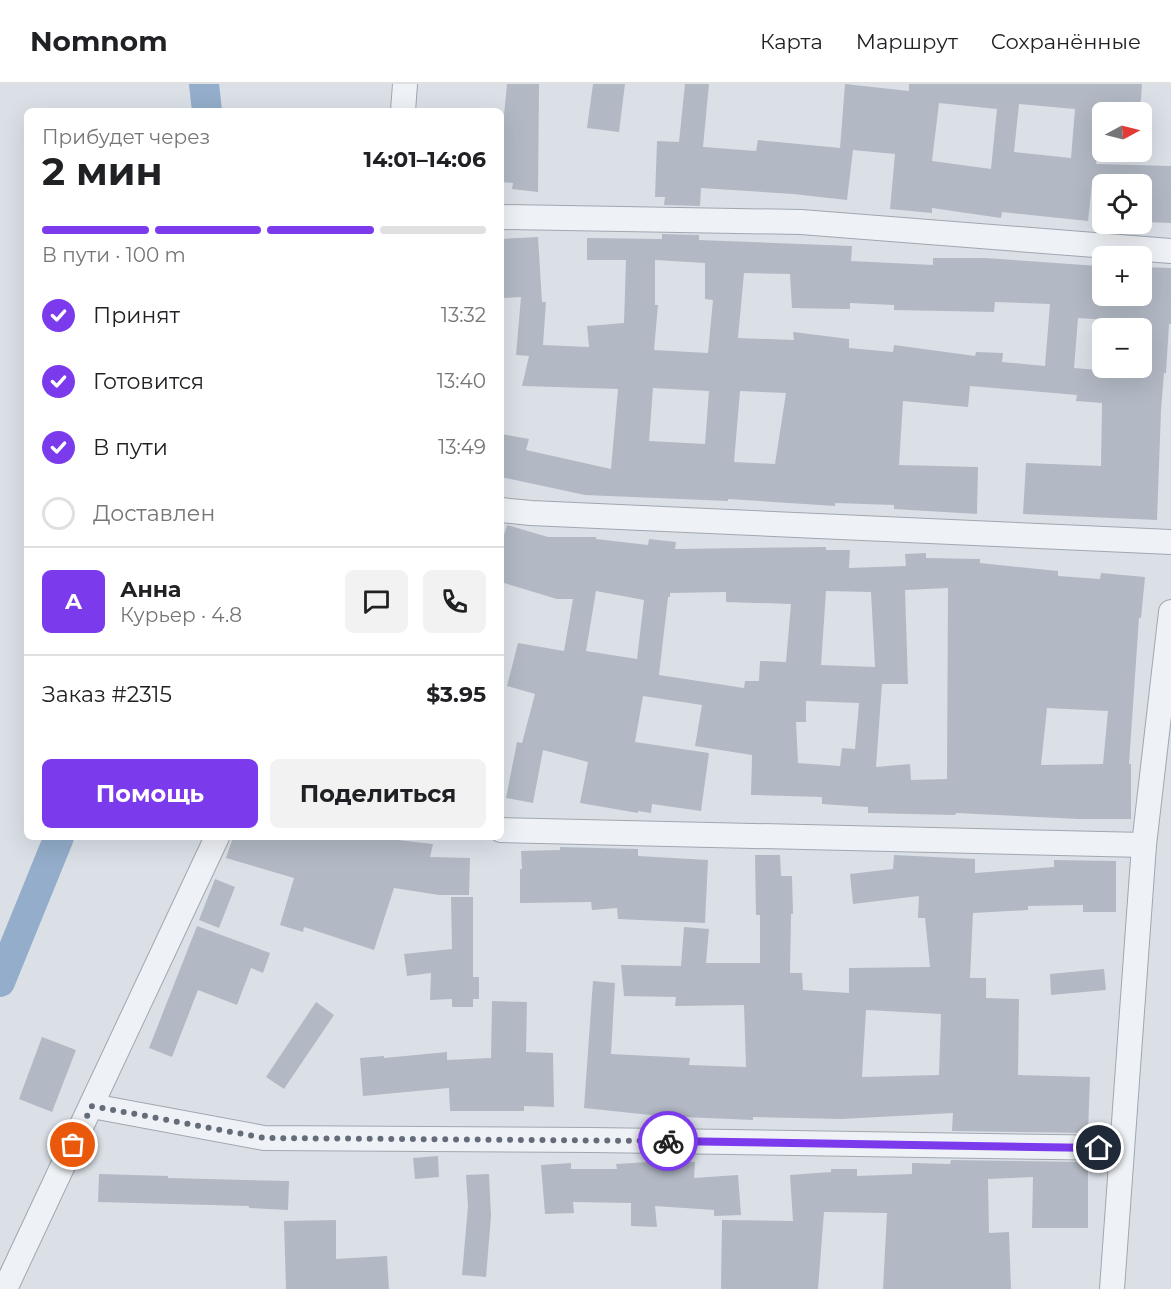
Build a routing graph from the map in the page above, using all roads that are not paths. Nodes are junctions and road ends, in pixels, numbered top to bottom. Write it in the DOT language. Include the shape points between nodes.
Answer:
graph roads {
  1 [pos="405,84"];
  2 [pos="403,108"];
  3 [pos="504,217"];
  4 [pos="1171,250"];
  5 [pos="504,510"];
  6 [pos="1171,542"];
  7 [pos="1171,612"];
  8 [pos="504,830"];
  9 [pos="216,840"];
  10 [pos="1144,845"];
  11 [pos="92,1106"];
  12 [pos="1121,1148"];
  13 [pos="5,1289"];
  14 [pos="1112,1289"];
  1 -- 2 [label="street"];
  3 -- 4 [label="street" via="801,222"];
  5 -- 6 [label="street"];
  7 -- 10 [label="street"];
  8 -- 10 [label="street"];
  9 -- 11 [label="street"];
  10 -- 12 [label="street"];
  11 -- 12 [label="street" via="264,1138"];
  11 -- 13 [label="street"];
  12 -- 14 [label="street"];
}
